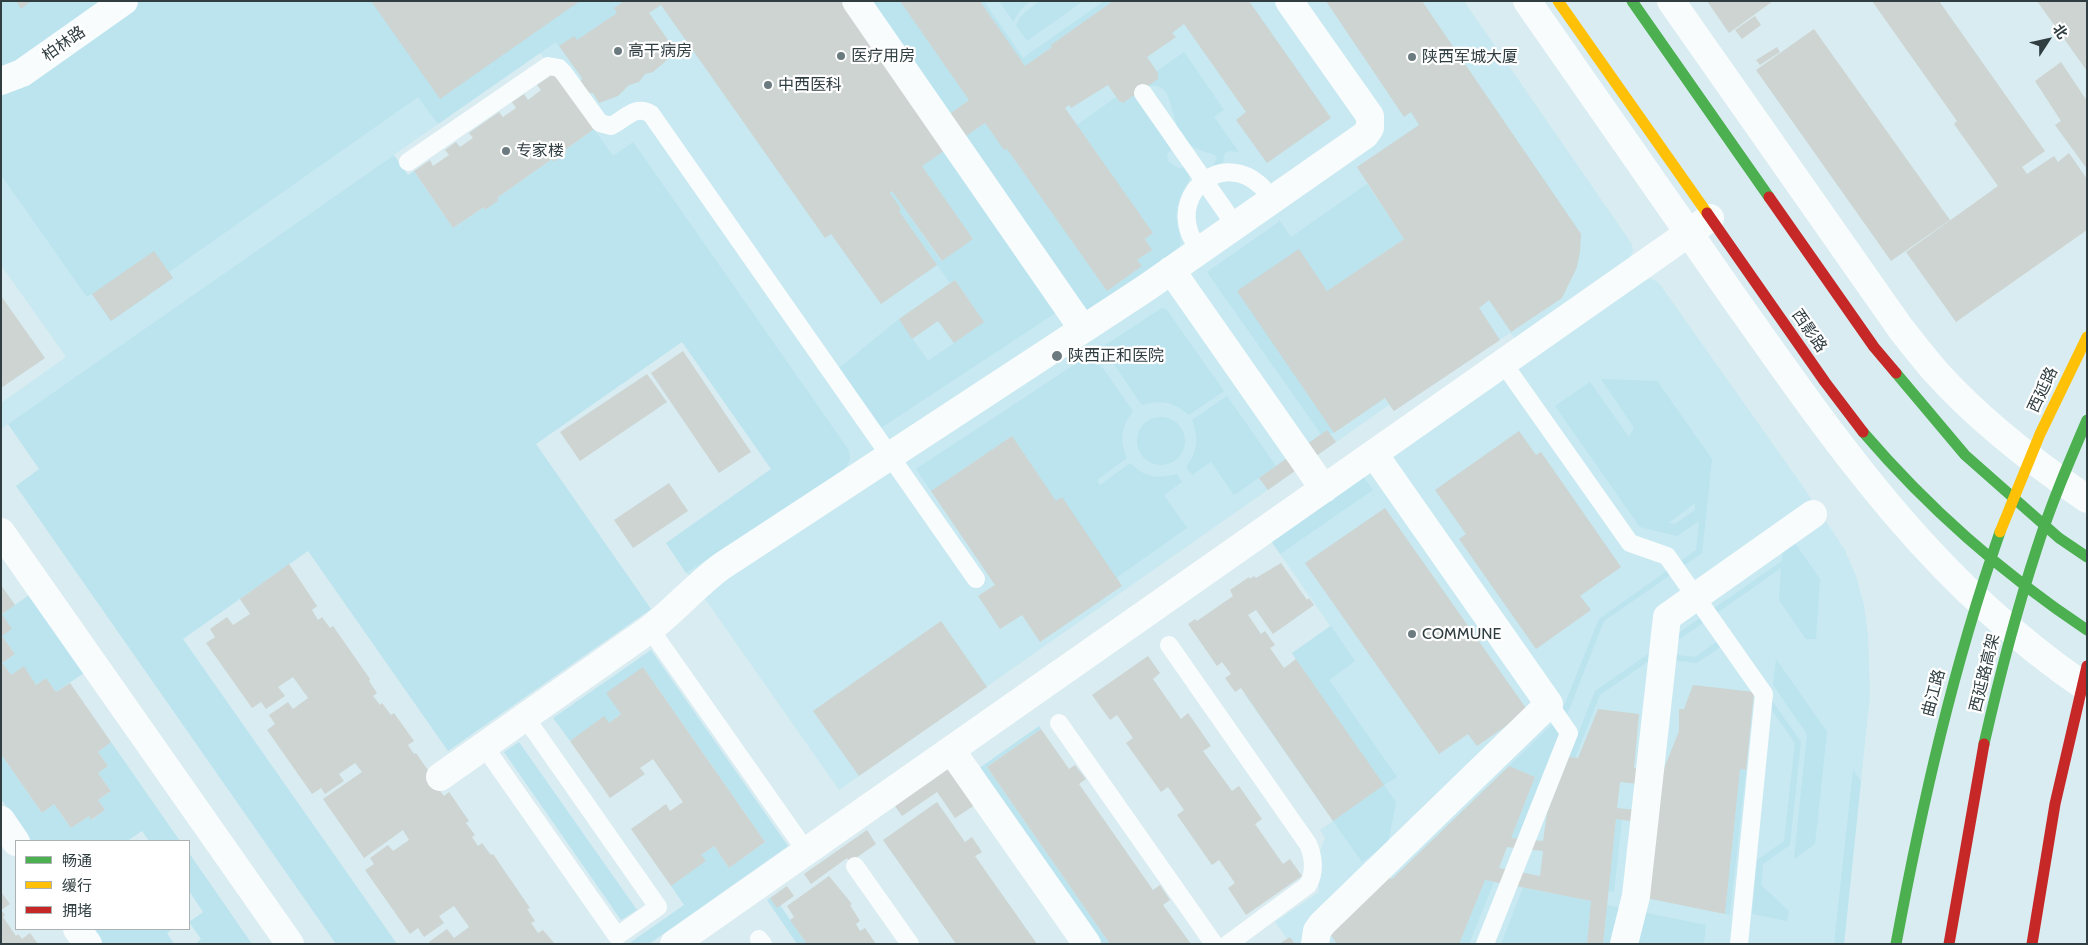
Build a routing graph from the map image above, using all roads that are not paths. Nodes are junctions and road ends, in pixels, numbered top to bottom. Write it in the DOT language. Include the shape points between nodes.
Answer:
graph roads {
  1 [pos="124,1"];
  2 [pos="856,1"];
  3 [pos="1289,1"];
  4 [pos="1526,1"];
  5 [pos="1558,1"];
  6 [pos="1632,1"];
  7 [pos="1672,1"];
  8 [pos="1,81"];
  9 [pos="1143,93"];
  10 [pos="408,162"];
  11 [pos="1204,180"];
  12 [pos="1271,201"];
  13 [pos="1236,225"];
  14 [pos="1700,226"];
  15 [pos="1201,249"];
  16 [pos="1171,270"];
  17 [pos="1084,329"];
  18 [pos="2087,336"];
  19 [pos="1503,363"];
  20 [pos="2087,420"];
  21 [pos="1374,454"];
  22 [pos="890,456"];
  23 [pos="2030,458"];
  24 [pos="1324,488"];
  25 [pos="2014,498"];
  26 [pos="2087,499"];
  27 [pos="1813,514"];
  28 [pos="1,532"];
  29 [pos="2087,557"];
  30 [pos="1992,560"];
  31 [pos="976,579"];
  32 [pos="1695,596"];
  33 [pos="1978,601"];
  34 [pos="650,630"];
  35 [pos="2087,630"];
  36 [pos="1169,645"];
  37 [pos="2087,666"];
  38 [pos="2087,688"];
  39 [pos="1549,704"];
  40 [pos="525,717"];
  41 [pos="1059,722"];
  42 [pos="484,746"];
  43 [pos="951,750"];
  44 [pos="440,777"];
  45 [pos="1,820"];
  46 [pos="15,841"];
  47 [pos="806,851"];
  48 [pos="855,866"];
  49 [pos="78,930"];
  50 [pos="88,944"];
  51 [pos="290,944"];
  52 [pos="674,944"];
  53 [pos="910,944"];
  54 [pos="1087,944"];
  55 [pos="1214,944"];
  56 [pos="1228,944"];
  57 [pos="1315,944"];
  58 [pos="1485,944"];
  59 [pos="1624,944"];
  60 [pos="1739,944"];
  61 [pos="1896,944"];
  62 [pos="1949,944"];
  63 [pos="2032,944"];
  1 -- 8 [label="street, 柏林路" via="22,73"];
  2 -- 17 [label="street"];
  3 -- 12 [label="street" via="1370,116 1371,122 1365,135"];
  4 -- 14 [label="street"];
  5 -- 14 [label="main road, 西影路"];
  6 -- 25 [label="main road" via="1874,348 1965,455"];
  7 -- 23 [label="street" via="1901,329 1935,371"];
  9 -- 11 [label="lane"];
  10 -- 22 [label="lane" via="548,66 563,72 600,123 611,126 634,111 648,112"];
  11 -- 12 [label="lane" via="1214,174 1232,172 1248,176 1262,186"];
  11 -- 13 [label="lane"];
  11 -- 15 [label="lane" via="1187,203 1186,220 1190,236"];
  12 -- 13 [label="street"];
  13 -- 15 [label="street"];
  14 -- 19 [label="street"];
  14 -- 30 [label="main road, 西影路" via="1868,438 1915,490"];
  14 -- 33 [label="street" via="1804,397 1854,465 1905,527"];
  15 -- 16 [label="street"];
  16 -- 17 [label="street"];
  16 -- 24 [label="street"];
  17 -- 22 [label="street"];
  18 -- 23 [label="main road, 西延路"];
  19 -- 21 [label="street"];
  19 -- 32 [label="lane" via="1630,543 1667,556"];
  20 -- 62 [label="main road, 西延路高架" via="2044,528 2012,631 1984,742"];
  21 -- 24 [label="street"];
  21 -- 39 [label="street"];
  22 -- 31 [label="lane"];
  22 -- 34 [label="street" via="704,579"];
  23 -- 25 [label="main road, 曲江路"];
  23 -- 26 [label="street"];
  24 -- 43 [label="street"];
  25 -- 29 [label="main road"];
  25 -- 30 [label="main road, 曲江路"];
  27 -- 32 [label="street"];
  28 -- 51 [label="street"];
  30 -- 33 [label="main road, 曲江路"];
  30 -- 35 [label="main road, 西影路"];
  32 -- 59 [label="street" via="1666,620 1636,896"];
  32 -- 60 [label="lane" via="1765,696"];
  33 -- 38 [label="street" via="2052,664"];
  33 -- 61 [label="main road, 曲江路" via="1935,753"];
  34 -- 40 [label="street"];
  34 -- 47 [label="lane"];
  36 -- 56 [label="lane" via="1312,853 1313,874 1308,885"];
  37 -- 63 [label="main road" via="2063,763 2042,870"];
  39 -- 57 [label="street" via="1322,924"];
  39 -- 58 [label="lane" via="1569,733"];
  40 -- 42 [label="street"];
  40 -- 42 [label="lane" via="658,907 617,936"];
  41 -- 55 [label="lane"];
  42 -- 44 [label="street"];
  43 -- 47 [label="street"];
  43 -- 54 [label="street"];
  45 -- 46 [label="street"];
  47 -- 52 [label="street"];
  48 -- 53 [label="lane"];
  49 -- 50 [label="street"];
}
